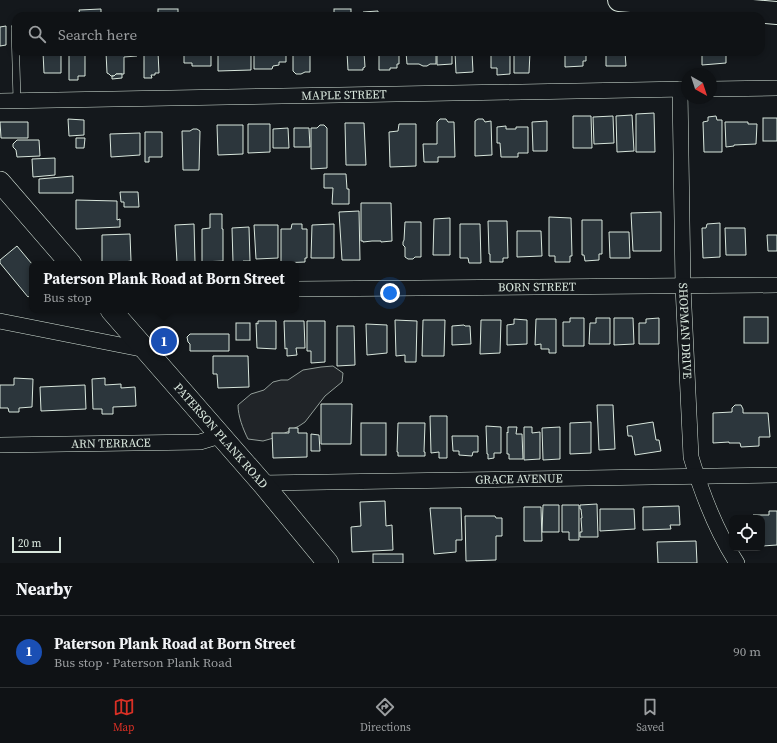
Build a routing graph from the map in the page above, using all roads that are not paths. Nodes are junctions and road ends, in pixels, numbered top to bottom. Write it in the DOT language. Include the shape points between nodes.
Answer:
graph roads {
  1 [pos="619,0"];
  2 [pos="765,12"];
  3 [pos="765,12"];
  4 [pos="777,13"];
  5 [pos="16,56"];
  6 [pos="777,88"];
  7 [pos="681,89"];
  8 [pos="717,89"];
  9 [pos="0,101"];
  10 [pos="17,101"];
  11 [pos="684,104"];
  12 [pos="0,182"];
  13 [pos="68,261"];
  14 [pos="777,285"];
  15 [pos="683,286"];
  16 [pos="299,289"];
  17 [pos="114,313"];
  18 [pos="0,321"];
  19 [pos="146,350"];
  20 [pos="220,436"];
  21 [pos="0,445"];
  22 [pos="777,475"];
  23 [pos="697,476"];
  24 [pos="262,483"];
  25 [pos="328,563"];
  26 [pos="738,563"];
  1 -- 2 [label="highway"];
  3 -- 4 [label="highway"];
  5 -- 10 [label="lane"];
  6 -- 8 [label="street"];
  7 -- 10 [label="street, MAPLE STREET"];
  9 -- 10 [label="street, MAPLE STREET"];
  11 -- 15 [label="street, SHOPMAN DRIVE"];
  12 -- 13 [label="street"];
  14 -- 15 [label="street, BORN STREET"];
  15 -- 16 [label="street, BORN STREET"];
  15 -- 23 [label="street, SHOPMAN DRIVE" via="691,457"];
  17 -- 19 [label="street, PATERSON PLANK ROAD"];
  18 -- 19 [label="street"];
  19 -- 20 [label="street, PATERSON PLANK ROAD"];
  20 -- 21 [label="street, ARN TERRACE" via="200,442"];
  20 -- 24 [label="street, PATERSON PLANK ROAD"];
  22 -- 23 [label="street, GRACE AVENUE"];
  23 -- 24 [label="street, GRACE AVENUE"];
  23 -- 26 [label="street, SHOPMAN DRIVE" via="726,546"];
  24 -- 25 [label="street, PATERSON PLANK ROAD"];
}
